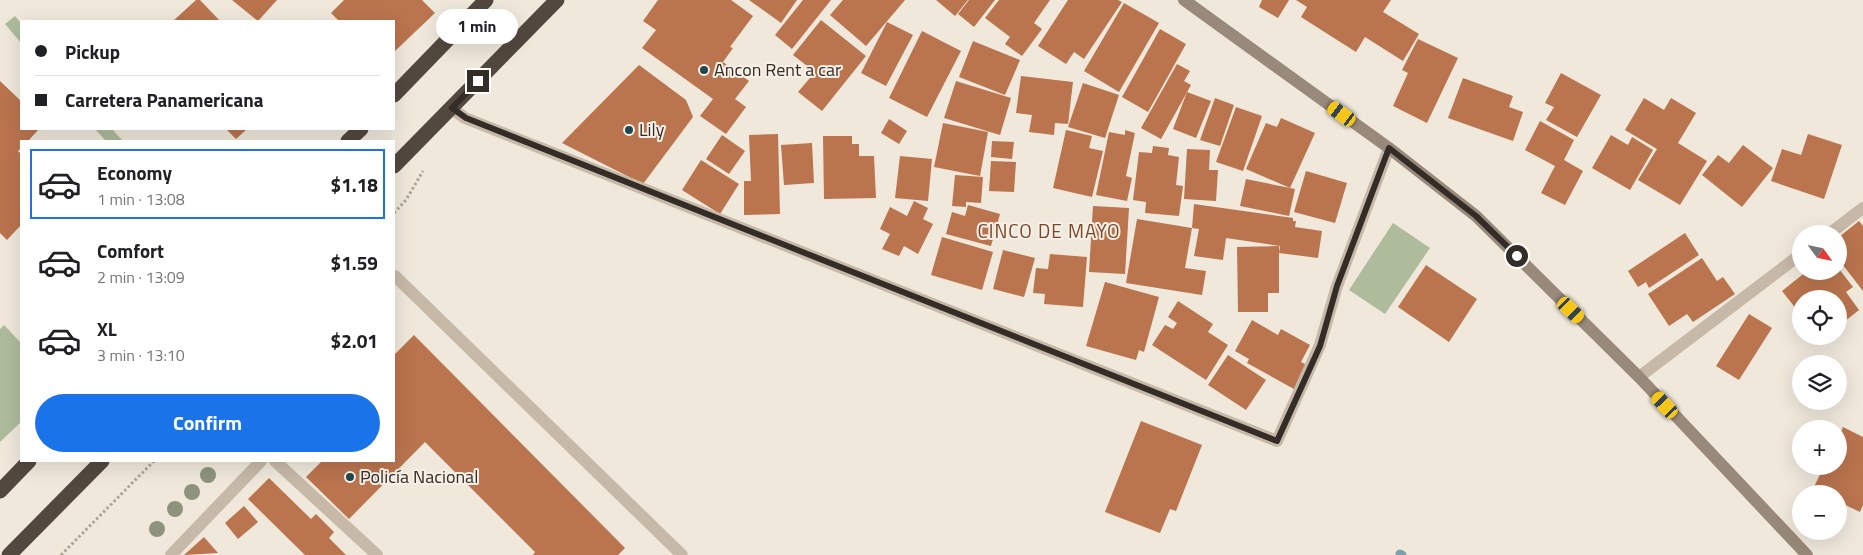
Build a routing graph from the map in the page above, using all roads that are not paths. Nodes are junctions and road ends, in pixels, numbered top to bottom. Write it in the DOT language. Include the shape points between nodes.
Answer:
graph roads {
  1 [pos="486,0"];
  2 [pos="558,0"];
  3 [pos="1184,0"];
  4 [pos="395,94"];
  5 [pos="452,108"];
  6 [pos="360,130"];
  7 [pos="349,140"];
  8 [pos="1389,148"];
  9 [pos="395,165"];
  10 [pos="1863,208"];
  11 [pos="1840,225"];
  12 [pos="1792,261"];
  13 [pos="395,276"];
  14 [pos="1639,377"];
  15 [pos="28,462"];
  16 [pos="101,462"];
  17 [pos="260,462"];
  18 [pos="276,462"];
  19 [pos="0,491"];
  20 [pos="9,555"];
  21 [pos="170,555"];
  22 [pos="377,555"];
  23 [pos="682,555"];
  24 [pos="1807,555"];
  1 -- 4 [label="highway"];
  2 -- 5 [label="highway"];
  3 -- 8 [label="street"];
  5 -- 8 [label="street" via="466,118 1277,441 1320,346 1337,286"];
  5 -- 9 [label="highway"];
  6 -- 7 [label="highway"];
  8 -- 14 [label="street" via="1476,216"];
  10 -- 11 [label="street"];
  12 -- 14 [label="street"];
  13 -- 23 [label="street"];
  14 -- 24 [label="street"];
  15 -- 19 [label="highway"];
  16 -- 20 [label="highway"];
  17 -- 21 [label="street"];
  18 -- 22 [label="street"];
}
